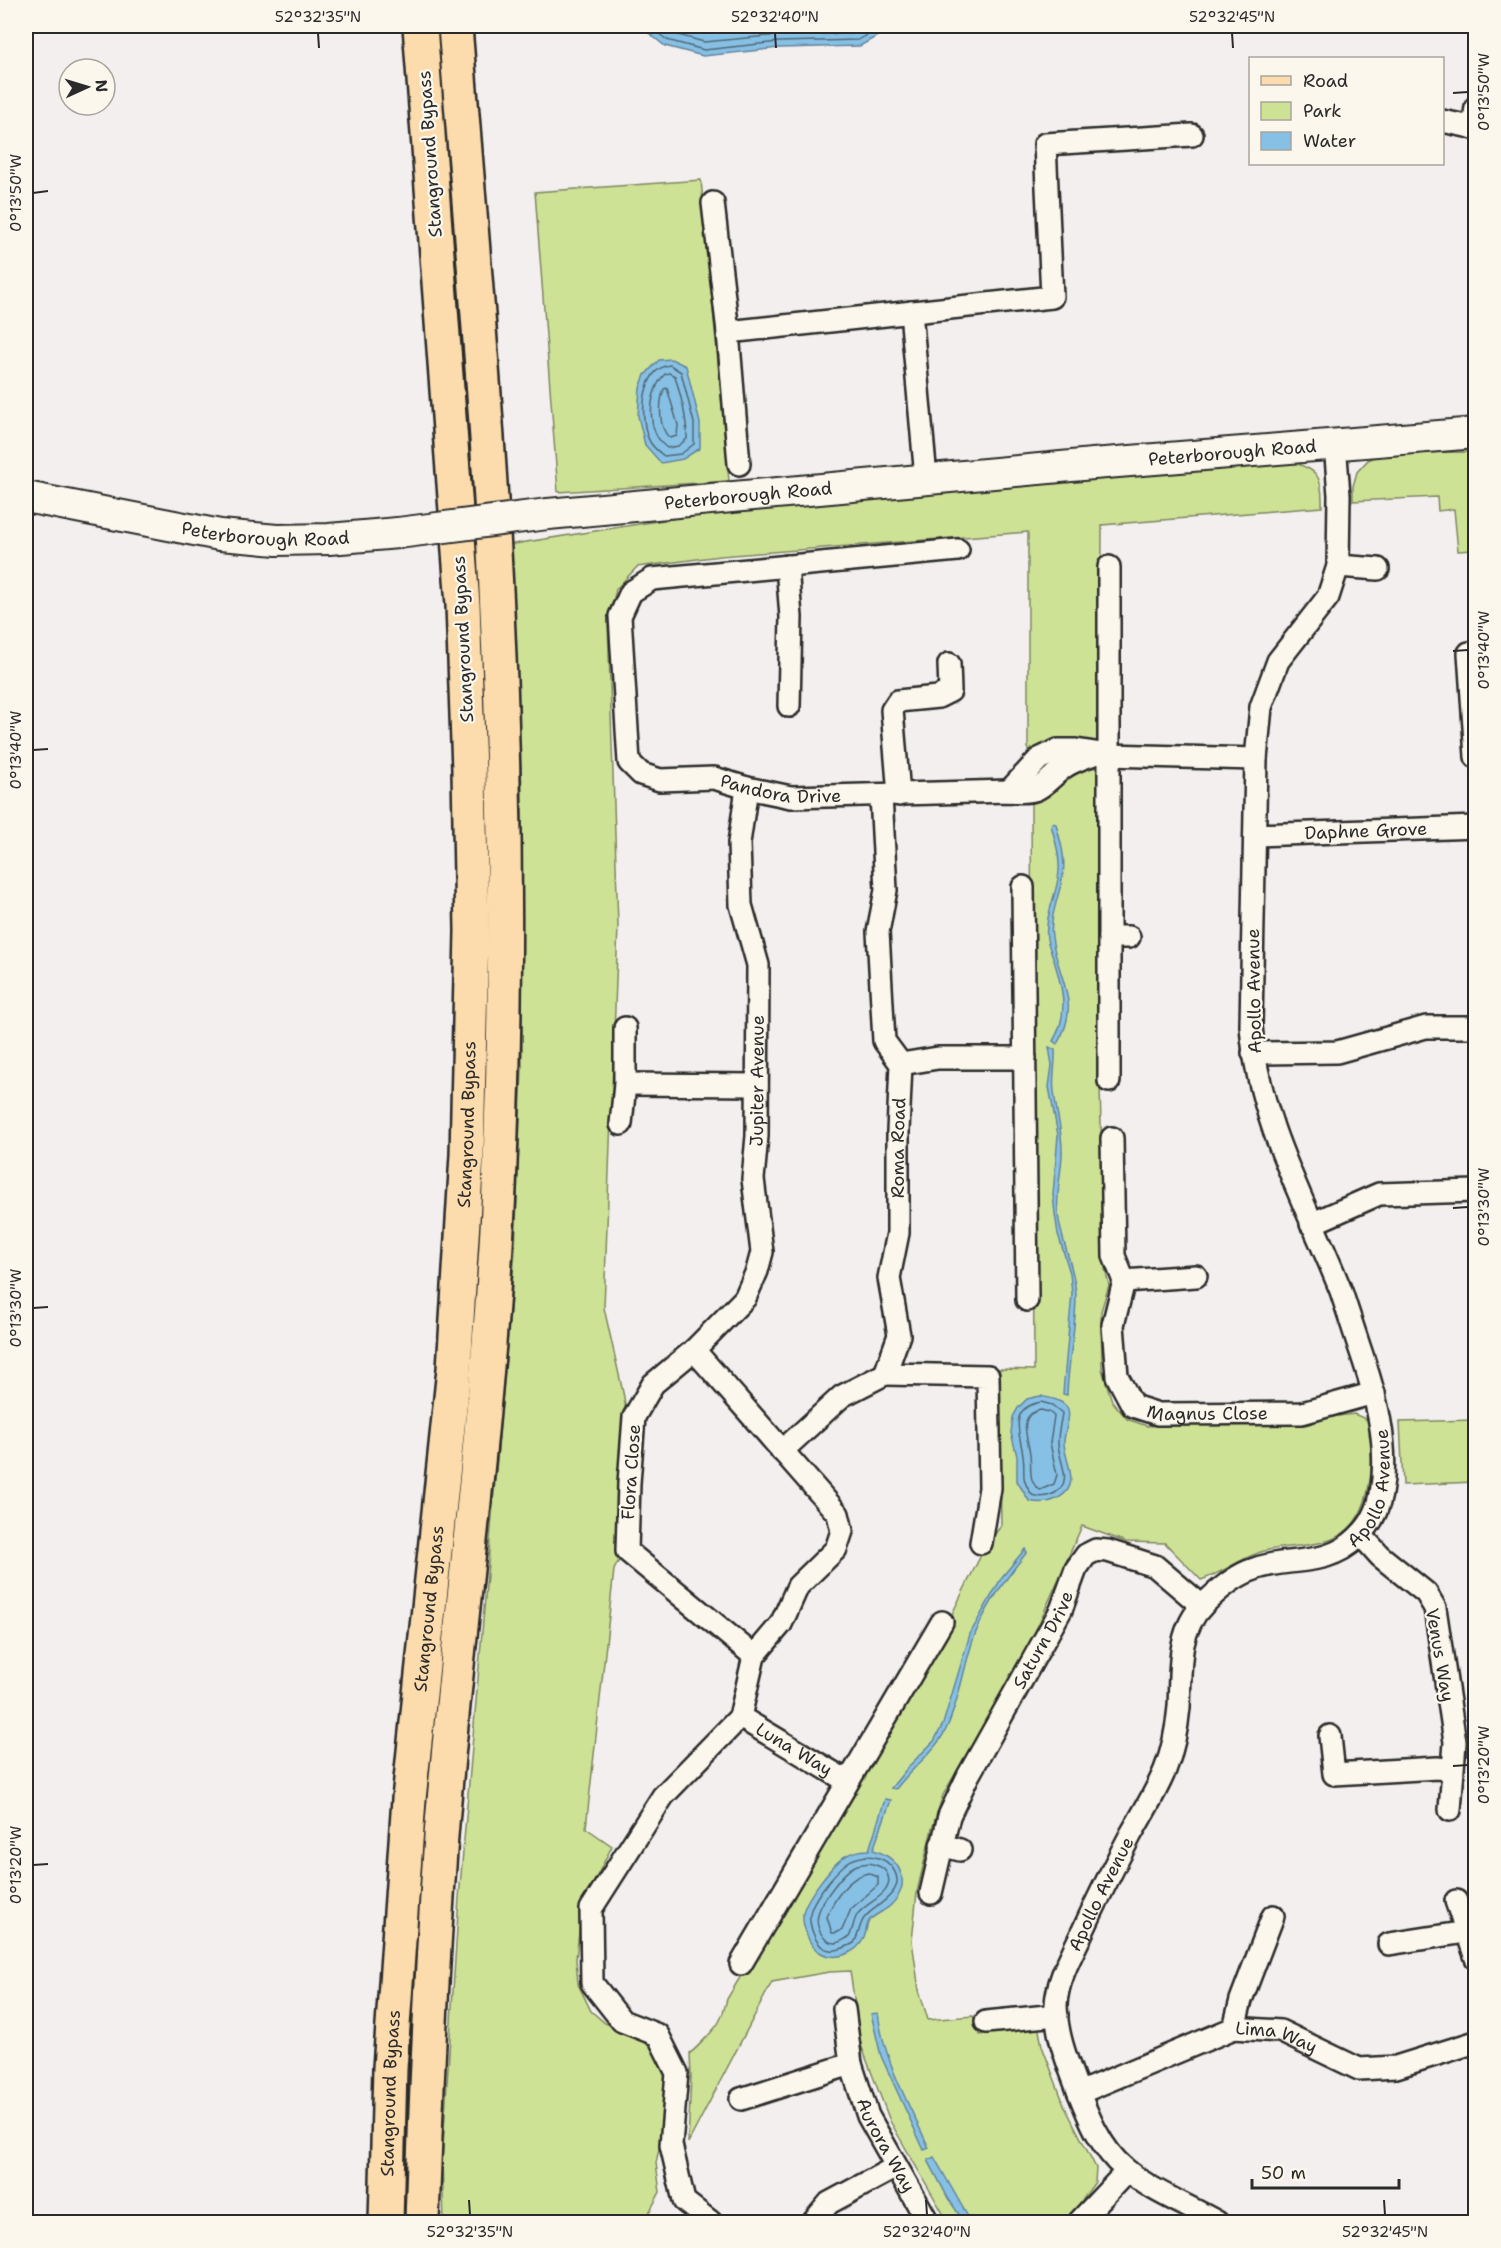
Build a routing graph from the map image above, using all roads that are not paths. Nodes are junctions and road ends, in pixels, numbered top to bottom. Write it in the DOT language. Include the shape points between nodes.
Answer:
graph roads {
  1 [pos="420,26"];
  2 [pos="455,26"];
  3 [pos="1476,106"];
  4 [pos="1444,121"];
  5 [pos="1474,128"];
  6 [pos="1192,135"];
  7 [pos="713,203"];
  8 [pos="911,312"];
  9 [pos="728,332"];
  10 [pos="1476,433"];
  11 [pos="1335,443"];
  12 [pos="739,464"];
  13 [pos="926,478"];
  14 [pos="26,498"];
  15 [pos="958,550"];
  16 [pos="787,566"];
  17 [pos="1338,566"];
  18 [pos="1109,567"];
  19 [pos="1378,569"];
  20 [pos="1469,653"];
  21 [pos="948,664"];
  22 [pos="789,706"];
  23 [pos="1101,755"];
  24 [pos="1476,757"];
  25 [pos="1256,759"];
  26 [pos="747,788"];
  27 [pos="890,795"];
  28 [pos="1476,827"];
  29 [pos="1255,836"];
  30 [pos="1023,887"];
  31 [pos="1476,1027"];
  32 [pos="625,1028"];
  33 [pos="1253,1053"];
  34 [pos="1025,1058"];
  35 [pos="901,1064"];
  36 [pos="1109,1081"];
  37 [pos="625,1084"];
  38 [pos="757,1085"];
  39 [pos="621,1124"];
  40 [pos="1112,1138"];
  41 [pos="1476,1191"];
  42 [pos="1311,1224"];
  43 [pos="1196,1276"];
  44 [pos="1124,1281"];
  45 [pos="1027,1300"];
  46 [pos="694,1350"];
  47 [pos="885,1374"];
  48 [pos="1374,1393"];
  49 [pos="782,1451"];
  50 [pos="1361,1535"];
  51 [pos="981,1543"];
  52 [pos="1202,1605"];
  53 [pos="942,1622"];
  54 [pos="753,1656"];
  55 [pos="740,1717"];
  56 [pos="1330,1736"];
  57 [pos="1452,1770"];
  58 [pos="847,1781"];
  59 [pos="1450,1810"];
  60 [pos="931,1893"];
  61 [pos="1456,1901"];
  62 [pos="1273,1916"];
  63 [pos="1466,1932"];
  64 [pos="1389,1944"];
  65 [pos="1476,1958"];
  66 [pos="741,1964"];
  67 [pos="844,2008"];
  68 [pos="1057,2015"];
  69 [pos="986,2022"];
  70 [pos="1234,2028"];
  71 [pos="1476,2042"];
  72 [pos="851,2064"];
  73 [pos="1079,2093"];
  74 [pos="741,2099"];
  75 [pos="896,2167"];
  76 [pos="1127,2171"];
  77 [pos="386,2223"];
  78 [pos="422,2223"];
  79 [pos="711,2223"];
  80 [pos="813,2223"];
  81 [pos="928,2223"];
  82 [pos="1079,2223"];
  83 [pos="1217,2223"];
  1 -- 77 [label="main road, Stanground Bypass" via="463,605 472,931 467,1155 454,1369 409,1799 390,2068"];
  2 -- 78 [label="main road, Stanground Bypass" via="497,612 504,851 503,1063 497,1228 478,1469 442,1833"];
  3 -- 5 [label="street"];
  4 -- 5 [label="street"];
  6 -- 8 [label="street" via="1045,144 1052,297"];
  7 -- 9 [label="street"];
  8 -- 9 [label="street"];
  8 -- 13 [label="street"];
  9 -- 12 [label="street"];
  10 -- 11 [label="main road, Peterborough Road"];
  11 -- 13 [label="main road, Peterborough Road"];
  11 -- 17 [label="street, Apollo Avenue"];
  13 -- 14 [label="main road, Peterborough Road, bridge" via="329,539 220,536"];
  15 -- 16 [label="street, Pandora Drive"];
  16 -- 22 [label="street"];
  16 -- 26 [label="street, Pandora Drive" via="652,579 631,592 620,616 629,762 641,774 660,780 714,778"];
  17 -- 19 [label="street"];
  17 -- 25 [label="street, Apollo Avenue" via="1328,597 1278,661 1261,706"];
  18 -- 23 [label="street"];
  20 -- 24 [label="street"];
  21 -- 27 [label="street" via="950,691 938,697 898,701 892,710"];
  23 -- 25 [label="street"];
  23 -- 27 [label="street, Pandora Drive" via="1064,767 1041,788 1027,792"];
  23 -- 36 [label="street" via="1119,937"];
  25 -- 29 [label="street, Apollo Avenue"];
  26 -- 27 [label="street, Pandora Drive" via="791,797"];
  26 -- 38 [label="street, Jupiter Avenue" via="740,843 741,905 758,965"];
  27 -- 35 [label="street" via="886,890 878,932 884,1041"];
  28 -- 29 [label="street, Daphne Grove"];
  29 -- 33 [label="street, Apollo Avenue"];
  30 -- 34 [label="street"];
  31 -- 33 [label="street" via="1426,1028 1337,1052"];
  32 -- 37 [label="street"];
  33 -- 42 [label="street, Apollo Avenue" via="1265,1104"];
  34 -- 35 [label="street" via="938,1058"];
  34 -- 45 [label="street"];
  35 -- 47 [label="street, Roma Road" via="898,1233 890,1278 899,1335"];
  37 -- 38 [label="street"];
  37 -- 39 [label="street"];
  38 -- 46 [label="street, Jupiter Avenue" via="753,1179 762,1252 745,1298"];
  40 -- 44 [label="street" via="1114,1256"];
  41 -- 42 [label="street" via="1379,1194"];
  42 -- 48 [label="street, Apollo Avenue" via="1341,1292"];
  43 -- 44 [label="street"];
  44 -- 48 [label="street, Magnus Close" via="1113,1325 1117,1376 1133,1406 1158,1414 1302,1413"];
  46 -- 49 [label="street"];
  46 -- 54 [label="street, Flora Close" via="653,1384 634,1417 627,1551"];
  47 -- 49 [label="street" via="842,1396"];
  47 -- 51 [label="street" via="988,1376 990,1488"];
  48 -- 50 [label="street, Apollo Avenue" via="1384,1458 1381,1493 1377,1510"];
  49 -- 54 [label="street" via="838,1514 842,1531 836,1549 798,1586 781,1623"];
  50 -- 52 [label="street, Apollo Avenue" via="1335,1554 1247,1571"];
  50 -- 57 [label="street, Venus Way" via="1380,1556 1426,1593 1435,1608 1455,1742"];
  52 -- 60 [label="street, Saturn Drive" via="1155,1566 1108,1551 1096,1550 1086,1555 1076,1569 1061,1610 949,1816 950,1847"];
  52 -- 68 [label="street, Apollo Avenue" via="1183,1640 1172,1752 1066,1967 1056,2001"];
  53 -- 58 [label="street"];
  54 -- 55 [label="street"];
  55 -- 58 [label="street, Luna Way"];
  55 -- 79 [label="street" via="663,1796 591,1909 592,1983 622,2021 658,2035 677,2073 671,2145 684,2201"];
  56 -- 57 [label="street" via="1334,1774"];
  57 -- 59 [label="street, Venus Way"];
  58 -- 66 [label="street"];
  61 -- 63 [label="street"];
  62 -- 70 [label="street"];
  63 -- 64 [label="street"];
  63 -- 65 [label="street"];
  67 -- 72 [label="street, Aurora Way"];
  68 -- 69 [label="street"];
  68 -- 73 [label="street, Apollo Avenue" via="1059,2036"];
  70 -- 71 [label="street, Lima Way" via="1280,2031 1359,2069 1396,2067"];
  70 -- 73 [label="street, Lima Way"];
  72 -- 74 [label="street"];
  72 -- 75 [label="street, Aurora Way" via="868,2116"];
  73 -- 76 [label="street, Apollo Avenue" via="1105,2146"];
  75 -- 80 [label="street" via="829,2203"];
  75 -- 81 [label="street, Aurora Way"];
  76 -- 82 [label="street"];
  76 -- 83 [label="street, Apollo Avenue" via="1149,2188"];
}
